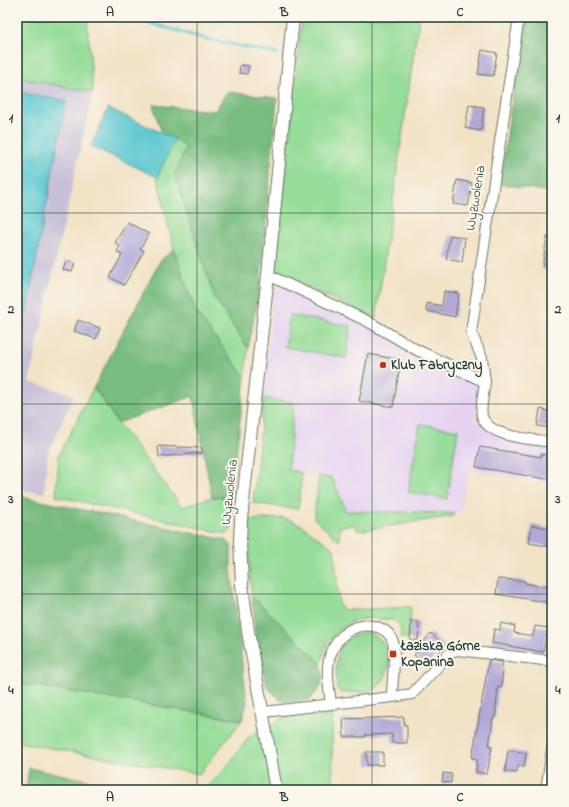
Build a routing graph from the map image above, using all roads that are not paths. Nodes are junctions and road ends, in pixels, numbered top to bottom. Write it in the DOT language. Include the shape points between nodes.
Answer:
graph roads {
  1 [pos="293,17"];
  2 [pos="519,17"];
  3 [pos="268,275"];
  4 [pos="485,382"];
  5 [pos="552,442"];
  6 [pos="552,661"];
  7 [pos="392,697"];
  8 [pos="331,704"];
  9 [pos="264,712"];
  10 [pos="552,750"];
  11 [pos="276,790"];
  12 [pos="546,790"];
  1 -- 3 [label="street, Wyzwolenia"];
  2 -- 4 [label="street, Wyzwolenia" via="471,332 482,358"];
  3 -- 4 [label="street" via="367,321 417,350"];
  3 -- 9 [label="street, Wyzwolenia" via="240,541 248,631"];
  4 -- 5 [label="street, Wyzwolenia" via="482,414 486,424 508,436"];
  6 -- 7 [label="street" via="458,650 452,652 412,694"];
  7 -- 8 [label="street"];
  7 -- 8 [label="street" via="393,641 386,631 374,626 356,627 341,636 332,651 328,666"];
  8 -- 9 [label="street"];
  9 -- 11 [label="street, Wyzwolenia"];
  10 -- 12 [label="street"];
}
